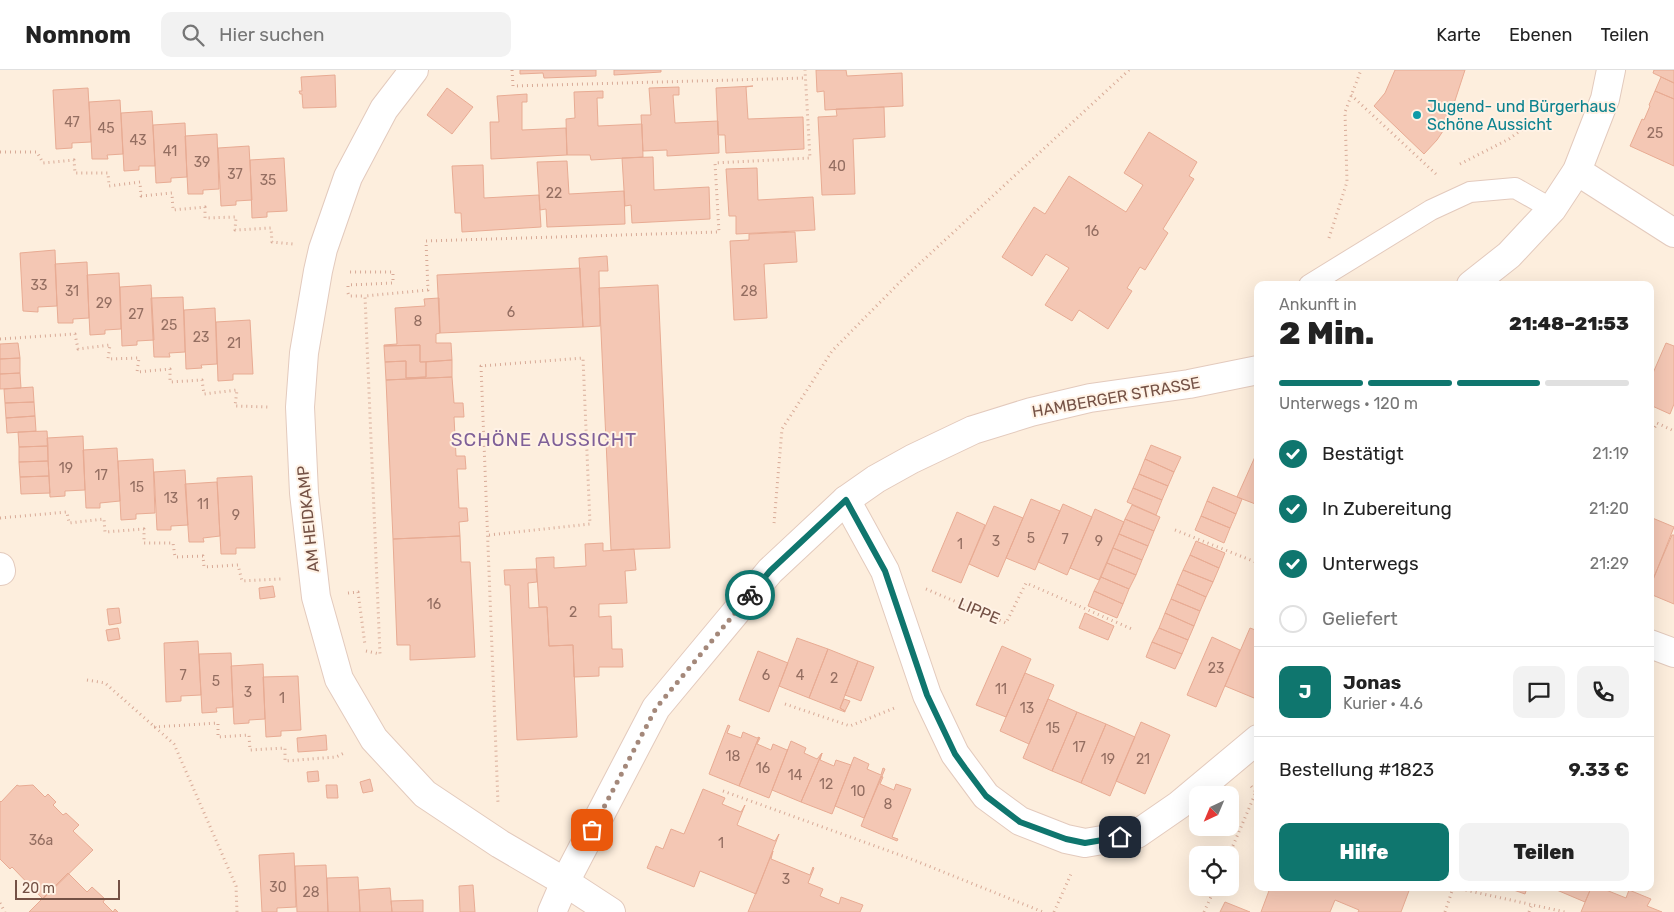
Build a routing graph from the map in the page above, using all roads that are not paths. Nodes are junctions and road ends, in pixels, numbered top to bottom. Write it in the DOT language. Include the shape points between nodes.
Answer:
graph roads {
  1 [pos="414,70"];
  2 [pos="1610,70"];
  3 [pos="1577,171"];
  4 [pos="1552,209"];
  5 [pos="1674,233"];
  6 [pos="1315,281"];
  7 [pos="1476,281"];
  8 [pos="1254,371"];
  9 [pos="846,500"];
  10 [pos="1654,646"];
  11 [pos="1674,653"];
  12 [pos="1254,741"];
  13 [pos="565,882"];
  14 [pos="552,912"];
  15 [pos="611,912"];
  1 -- 13 [label="street, AM HEIDKAMP" via="384,109 348,177 321,260 304,353 300,407 304,493 316,597 339,679 374,739 425,794"];
  2 -- 3 [label="street" via="1605,99"];
  3 -- 4 [label="street"];
  3 -- 5 [label="street"];
  4 -- 6 [label="lane" via="1515,188 1470,192 1430,210"];
  4 -- 7 [label="street" via="1510,255"];
  8 -- 9 [label="street, HAMBERGER STRASSE" via="1090,398 982,427 912,459"];
  9 -- 12 [label="street" via="885,571 927,695 955,754 986,796 1020,822 1085,843 1137,834 1180,805"];
  9 -- 13 [label="street, HAMBERGER STRASSE" via="770,571 656,708"];
  10 -- 11 [label="street"];
  13 -- 14 [label="street, HAMBERGER STRASSE"];
  13 -- 15 [label="street, AM HEIDKAMP"];
}
